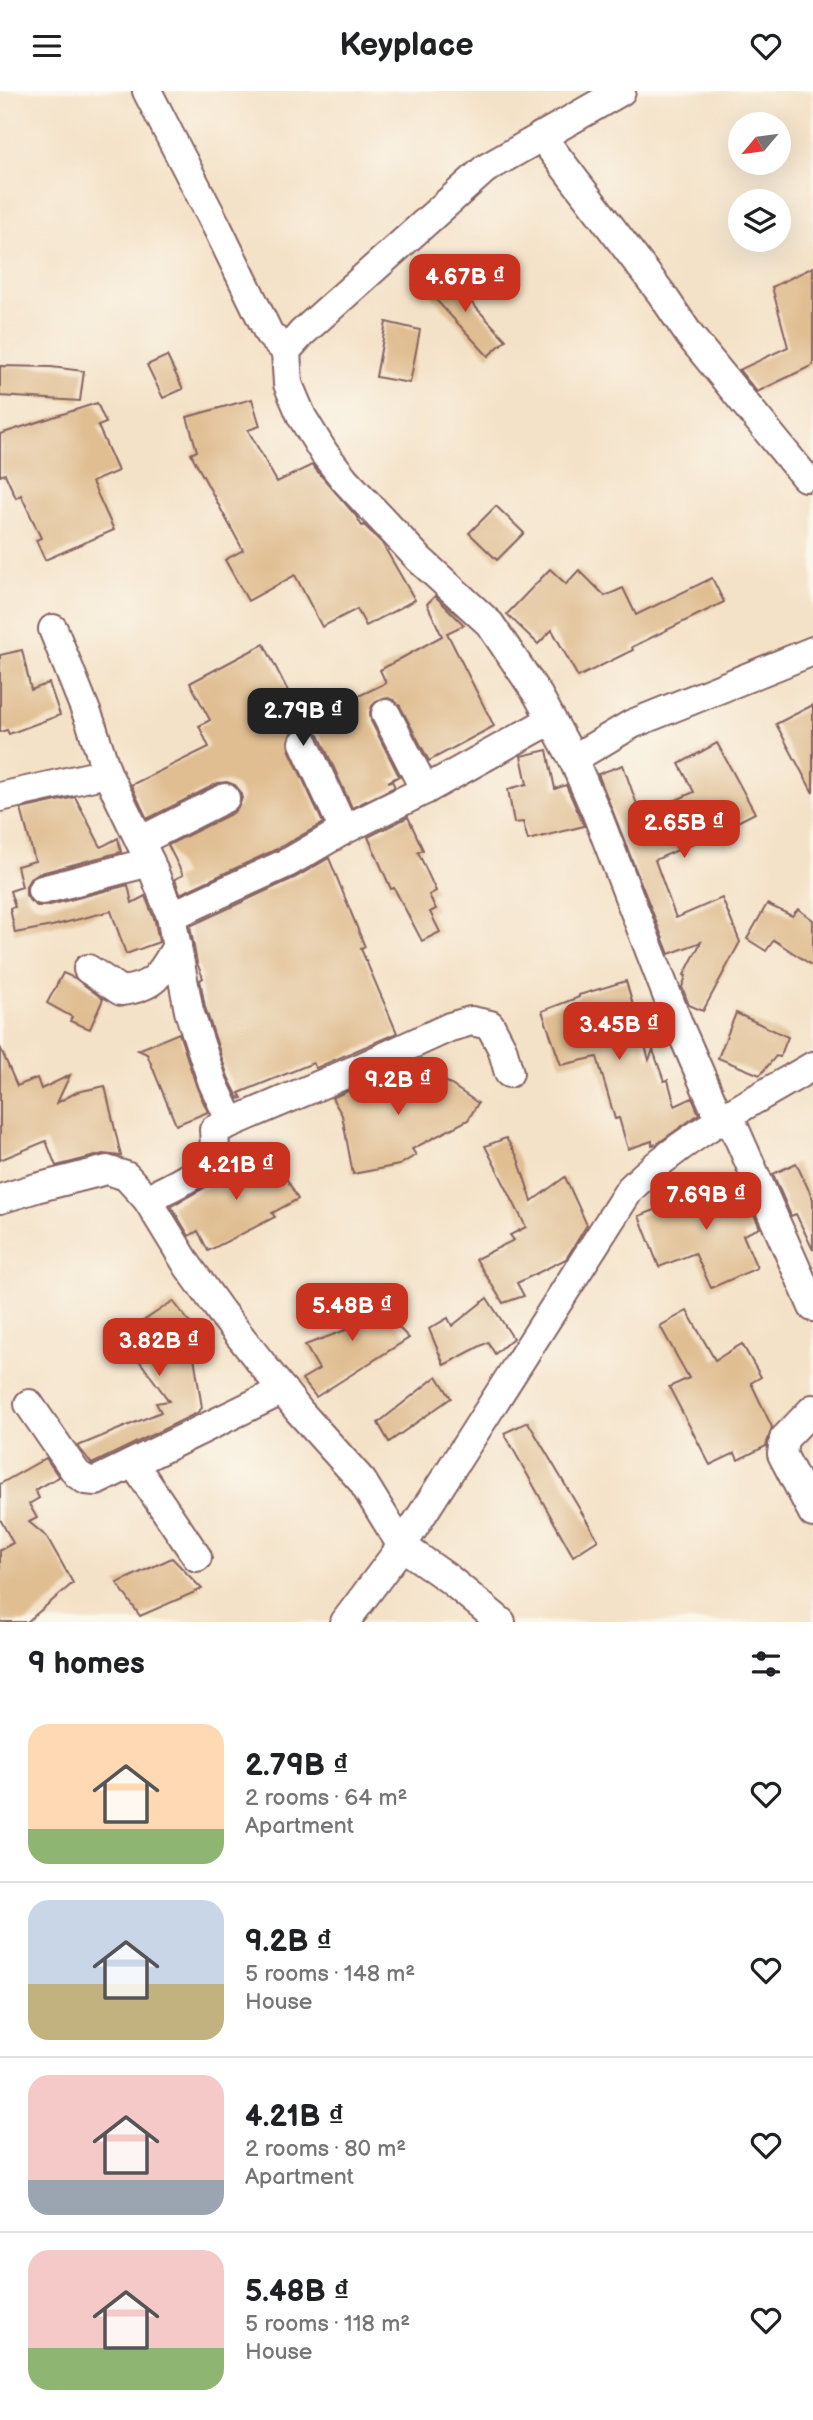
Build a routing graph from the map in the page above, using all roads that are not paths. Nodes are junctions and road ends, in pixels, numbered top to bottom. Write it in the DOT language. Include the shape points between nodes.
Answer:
graph roads {
  1 [pos="147,91"];
  2 [pos="621,91"];
  3 [pos="541,135"];
  4 [pos="286,351"];
  5 [pos="805,477"];
  6 [pos="53,629"];
  7 [pos="813,651"];
  8 [pos="386,714"];
  9 [pos="551,720"];
  10 [pos="304,743"];
  11 [pos="573,759"];
  12 [pos="107,773"];
  13 [pos="425,790"];
  14 [pos="0,797"];
  15 [pos="225,798"];
  16 [pos="344,830"];
  17 [pos="145,851"];
  18 [pos="42,890"];
  19 [pos="171,916"];
  20 [pos="177,946"];
  21 [pos="88,969"];
  22 [pos="813,1066"];
  23 [pos="509,1073"];
  24 [pos="725,1118"];
  25 [pos="231,1122"];
  26 [pos="0,1199"];
  27 [pos="147,1199"];
  28 [pos="813,1307"];
  29 [pos="283,1390"];
  30 [pos="29,1404"];
  31 [pos="813,1409"];
  32 [pos="134,1464"];
  33 [pos="813,1513"];
  34 [pos="401,1546"];
  35 [pos="197,1557"];
  36 [pos="345,1622"];
  37 [pos="501,1622"];
  1 -- 4 [label="street" via="269,334"];
  2 -- 3 [label="street"];
  3 -- 4 [label="street" via="467,184"];
  3 -- 5 [label="street" via="690,336"];
  4 -- 9 [label="street" via="288,384 324,453 419,559 490,624"];
  6 -- 12 [label="street"];
  7 -- 11 [label="street" via="632,724"];
  8 -- 13 [label="street"];
  9 -- 11 [label="street"];
  9 -- 13 [label="street"];
  10 -- 16 [label="street"];
  11 -- 24 [label="street" via="704,1086"];
  12 -- 14 [label="street"];
  12 -- 17 [label="street"];
  13 -- 16 [label="street"];
  15 -- 17 [label="street"];
  16 -- 19 [label="street" via="289,862"];
  17 -- 18 [label="street"];
  17 -- 19 [label="street"];
  19 -- 20 [label="street"];
  20 -- 21 [label="street" via="160,976 140,989 121,991"];
  20 -- 25 [label="street" via="190,1010"];
  22 -- 24 [label="street"];
  23 -- 25 [label="street" via="490,1025 471,1021"];
  24 -- 28 [label="street"];
  24 -- 34 [label="street" via="653,1166 630,1189"];
  25 -- 27 [label="street" via="214,1130 210,1161"];
  26 -- 27 [label="street" via="107,1170 126,1176"];
  27 -- 29 [label="street" via="188,1266"];
  29 -- 32 [label="street"];
  29 -- 34 [label="street" via="362,1481"];
  30 -- 32 [label="street" via="76,1474 86,1481"];
  31 -- 33 [label="street" via="783,1439 782,1454"];
  32 -- 35 [label="street"];
  34 -- 36 [label="street"];
  34 -- 37 [label="street"];
}
